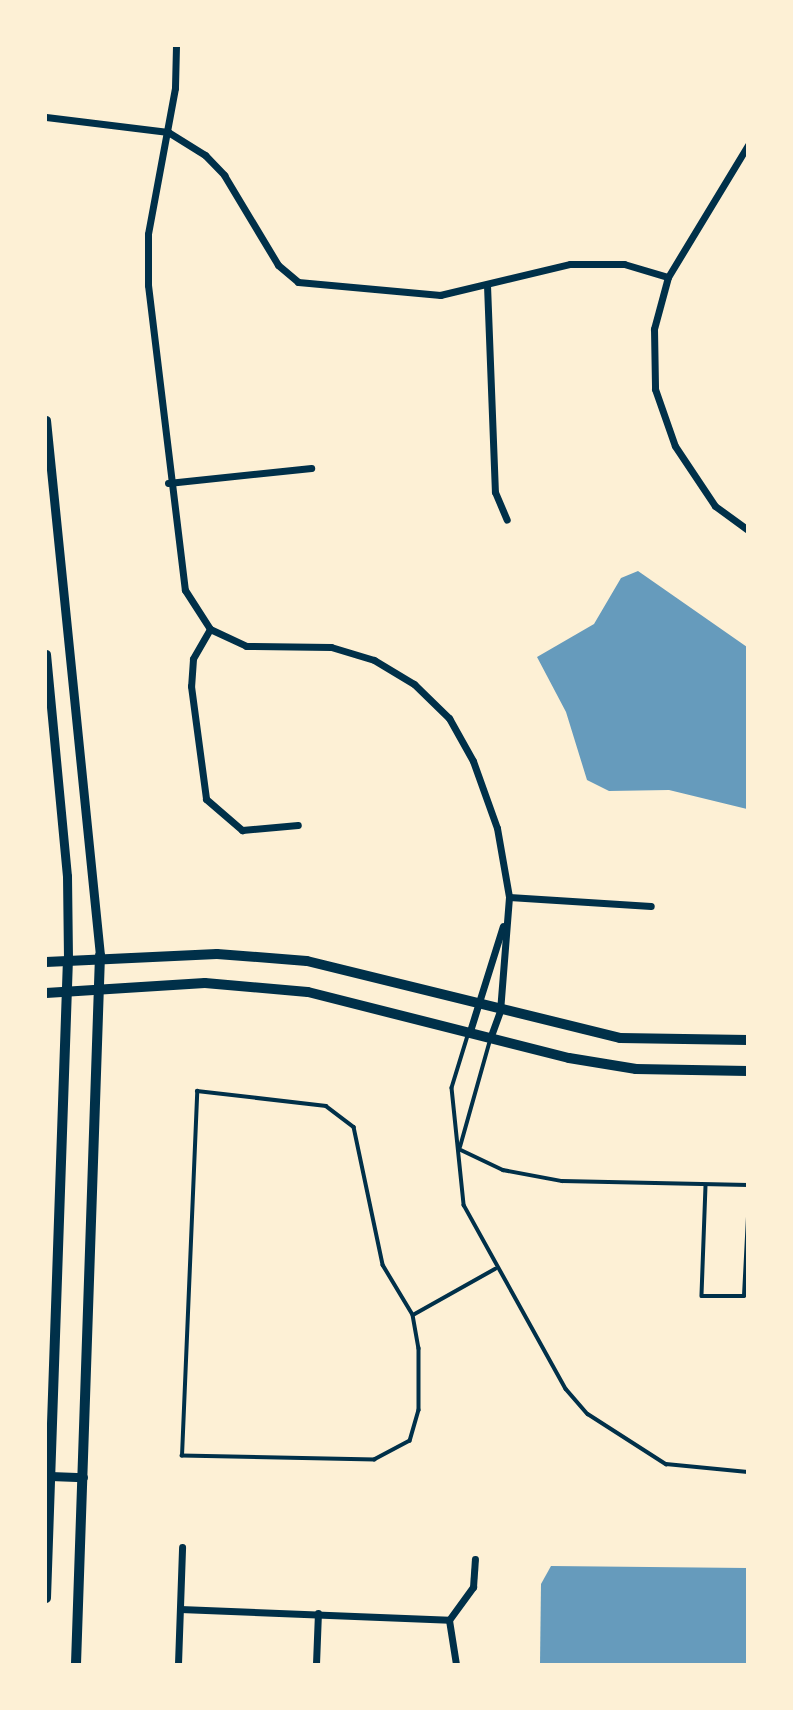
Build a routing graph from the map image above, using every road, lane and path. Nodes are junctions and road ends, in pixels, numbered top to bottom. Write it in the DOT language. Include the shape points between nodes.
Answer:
graph roads {
  1 [pos="176,46"];
  2 [pos="46,117"];
  3 [pos="168,132"];
  4 [pos="747,145"];
  5 [pos="668,277"];
  6 [pos="487,285"];
  7 [pos="46,419"];
  8 [pos="312,468"];
  9 [pos="168,483"];
  10 [pos="507,520"];
  11 [pos="747,530"];
  12 [pos="209,629"];
  13 [pos="46,654"];
  14 [pos="298,825"];
  15 [pos="509,897"];
  16 [pos="651,906"];
  17 [pos="100,955"];
  18 [pos="68,960"];
  19 [pos="46,962"];
  20 [pos="101,988"];
  21 [pos="66,990"];
  22 [pos="46,993"];
  23 [pos="478,1004"];
  24 [pos="500,1012"];
  25 [pos="470,1031"];
  26 [pos="490,1038"];
  27 [pos="747,1040"];
  28 [pos="747,1072"];
  29 [pos="459,1149"];
  30 [pos="747,1185"];
  31 [pos="706,1186"];
  32 [pos="747,1216"];
  33 [pos="495,1269"];
  34 [pos="413,1315"];
  35 [pos="747,1472"];
  36 [pos="50,1476"];
  37 [pos="83,1477"];
  38 [pos="182,1547"];
  39 [pos="475,1559"];
  40 [pos="46,1598"];
  41 [pos="180,1609"];
  42 [pos="318,1613"];
  43 [pos="449,1620"];
  44 [pos="76,1664"];
  45 [pos="178,1664"];
  46 [pos="316,1664"];
  47 [pos="456,1664"];
  1 -- 3 [label="street"];
  2 -- 3 [label="street"];
  3 -- 6 [label="street" via="225,175 278,265 298,282 440,295"];
  3 -- 9 [label="street" via="148,234 148,285"];
  4 -- 5 [label="street"];
  5 -- 6 [label="street" via="624,264 570,264"];
  5 -- 11 [label="street" via="654,329 655,389 675,446 715,506"];
  6 -- 10 [label="street" via="495,492"];
  7 -- 17 [label="street"];
  8 -- 9 [label="street"];
  9 -- 12 [label="street" via="182,580"];
  12 -- 14 [label="street" via="193,659 191,686 206,799 242,830"];
  12 -- 15 [label="street" via="246,646 331,647 374,660 414,684 449,718 474,761 497,828"];
  13 -- 18 [label="street" via="67,876"];
  15 -- 16 [label="street"];
  15 -- 23 [label="street"];
  15 -- 24 [label="street"];
  17 -- 18 [label="main road"];
  17 -- 20 [label="main road"];
  17 -- 23 [label="main road" via="307,961"];
  18 -- 19 [label="main road"];
  18 -- 21 [label="main road"];
  20 -- 21 [label="main road"];
  20 -- 25 [label="main road" via="205,984 307,992"];
  20 -- 37 [label="main road"];
  21 -- 22 [label="main road"];
  21 -- 36 [label="main road"];
  23 -- 24 [label="main road"];
  23 -- 25 [label="street"];
  24 -- 26 [label="street"];
  24 -- 27 [label="main road" via="620,1038"];
  25 -- 26 [label="main road"];
  25 -- 29 [label="lane" via="452,1088"];
  26 -- 28 [label="main road" via="636,1069"];
  26 -- 29 [label="lane"];
  29 -- 31 [label="lane" via="503,1170 562,1181"];
  29 -- 33 [label="lane" via="464,1205"];
  30 -- 31 [label="lane"];
  31 -- 32 [label="lane" via="702,1296 744,1296"];
  33 -- 34 [label="lane"];
  33 -- 35 [label="lane" via="588,1414 666,1464"];
  34 -- 34 [label="lane" via="419,1410 410,1441 375,1460 182,1456 197,1091 326,1106 354,1127 383,1265"];
  36 -- 37 [label="street"];
  36 -- 40 [label="main road"];
  37 -- 44 [label="main road"];
  38 -- 41 [label="street"];
  39 -- 43 [label="street" via="473,1587"];
  41 -- 42 [label="street"];
  41 -- 45 [label="street"];
  42 -- 43 [label="street"];
  42 -- 46 [label="street"];
  43 -- 47 [label="street"];
}
